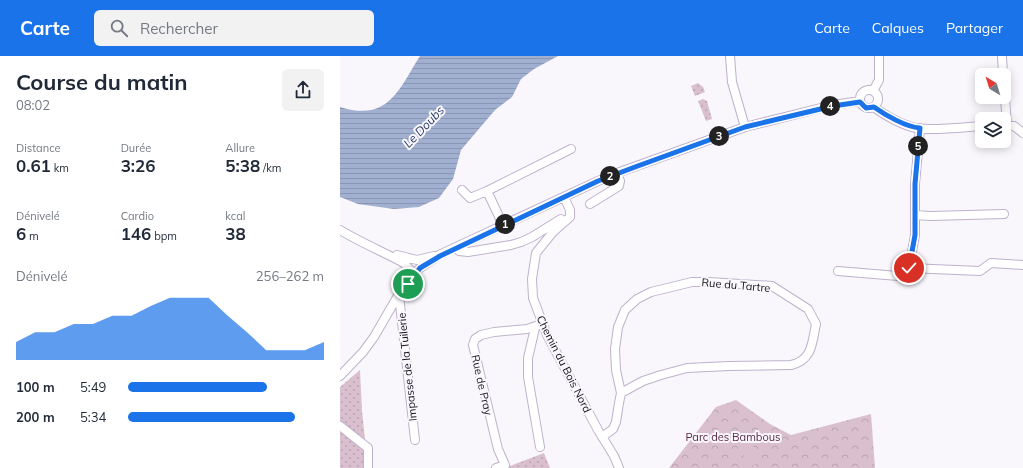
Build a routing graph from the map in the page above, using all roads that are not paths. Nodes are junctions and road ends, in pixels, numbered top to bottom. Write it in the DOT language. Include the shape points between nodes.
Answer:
graph roads {
  1 [pos="730,56"];
  2 [pos="879,56"];
  3 [pos="1002,56"];
  4 [pos="1003,68"];
  5 [pos="873,91"];
  6 [pos="860,102"];
  7 [pos="874,107"];
  8 [pos="975,126"];
  9 [pos="1011,126"];
  10 [pos="745,127"];
  11 [pos="920,128"];
  12 [pos="1023,133"];
  13 [pos="572,149"];
  14 [pos="617,173"];
  15 [pos="462,190"];
  16 [pos="487,191"];
  17 [pos="564,197"];
  18 [pos="590,204"];
  19 [pos="1004,214"];
  20 [pos="914,215"];
  21 [pos="561,218"];
  22 [pos="503,225"];
  23 [pos="340,230"];
  24 [pos="457,248"];
  25 [pos="1023,265"];
  26 [pos="414,266"];
  27 [pos="909,268"];
  28 [pos="838,270"];
  29 [pos="399,295"];
  30 [pos="538,326"];
  31 [pos="340,376"];
  32 [pos="621,393"];
  33 [pos="340,426"];
  34 [pos="602,437"];
  35 [pos="415,440"];
  36 [pos="540,447"];
  37 [pos="368,468"];
  38 [pos="496,468"];
  39 [pos="619,468"];
  1 -- 10 [label="street" via="732,82"];
  2 -- 5 [label="street" via="879,80"];
  3 -- 4 [label="street"];
  5 -- 6 [label="street" via="862,93"];
  5 -- 7 [label="street" via="878,99"];
  6 -- 7 [label="street" via="866,108"];
  6 -- 10 [label="street"];
  7 -- 11 [label="street" via="909,126"];
  8 -- 11 [label="street"];
  9 -- 12 [label="street"];
  10 -- 14 [label="street"];
  11 -- 20 [label="street"];
  13 -- 16 [label="street"];
  14 -- 17 [label="street"];
  14 -- 18 [label="street" via="619,186"];
  15 -- 16 [label="street" via="470,198"];
  16 -- 22 [label="street"];
  17 -- 22 [label="street"];
  17 -- 30 [label="street, Chemin du Bois Nord" via="570,210 570,217 553,232 536,253 532,279"];
  19 -- 20 [label="street"];
  20 -- 27 [label="street" via="915,235"];
  21 -- 24 [label="street" via="532,237 511,245 468,252 459,251"];
  22 -- 24 [label="street"];
  23 -- 26 [label="street"];
  24 -- 26 [label="street"];
  25 -- 27 [label="street" via="991,263 980,271"];
  26 -- 29 [label="street" via="408,284"];
  27 -- 28 [label="street" via="905,274 898,276"];
  29 -- 31 [label="street" via="363,352"];
  29 -- 35 [label="street, Impasse de la Tuilerie"];
  30 -- 34 [label="street, Chemin du Bois Nord"];
  30 -- 36 [label="street" via="528,358 528,377"];
  30 -- 38 [label="street, Rue de Pray" via="481,335 475,339 473,345 498,449 505,465"];
  32 -- 32 [label="street, Rue du Tartre" via="615,349 618,327 626,310 637,299 654,290 692,282 772,286 808,309 815,320 810,351 798,363 687,368 661,374"];
  32 -- 34 [label="street, Rue du Tartre" via="616,422"];
  33 -- 37 [label="street" via="368,448"];
  34 -- 39 [label="street, Chemin du Bois Nord"];
}
